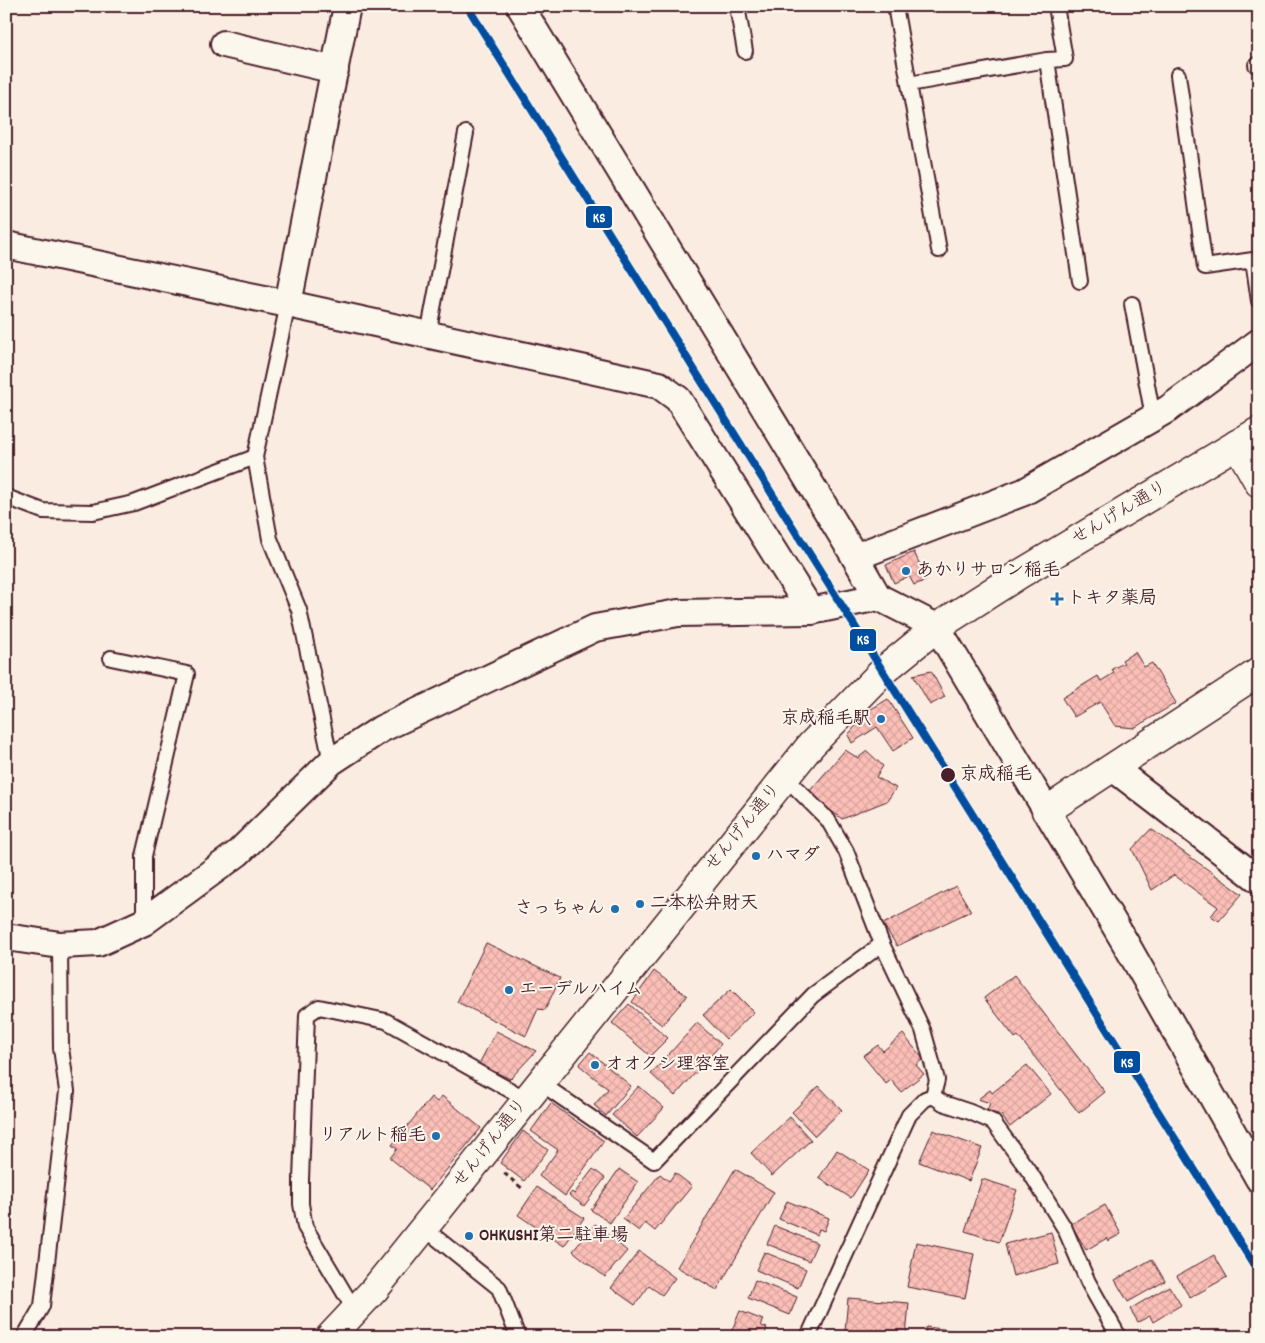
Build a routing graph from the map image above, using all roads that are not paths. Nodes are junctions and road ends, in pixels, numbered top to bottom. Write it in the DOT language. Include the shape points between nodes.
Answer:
graph roads {
  1 [pos="347,6"];
  2 [pos="520,6"];
  3 [pos="738,6"];
  4 [pos="895,6"];
  5 [pos="1056,6"];
  6 [pos="224,44"];
  7 [pos="745,51"];
  8 [pos="1047,60"];
  9 [pos="335,70"];
  10 [pos="1178,75"];
  11 [pos="909,84"];
  12 [pos="466,133"];
  13 [pos="6,245"];
  14 [pos="939,250"];
  15 [pos="1256,257"];
  16 [pos="1080,281"];
  17 [pos="1259,301"];
  18 [pos="288,304"];
  19 [pos="1132,304"];
  20 [pos="428,335"];
  21 [pos="1259,342"];
  22 [pos="1153,417"];
  23 [pos="1248,438"];
  24 [pos="255,457"];
  25 [pos="1259,483"];
  26 [pos="6,497"];
  27 [pos="855,557"];
  28 [pos="878,597"];
  29 [pos="811,611"];
  30 [pos="937,628"];
  31 [pos="111,658"];
  32 [pos="1259,672"];
  33 [pos="331,762"];
  34 [pos="1113,768"];
  35 [pos="784,777"];
  36 [pos="1046,811"];
  37 [pos="1259,880"];
  38 [pos="144,922"];
  39 [pos="6,937"];
  40 [pos="882,944"];
  41 [pos="60,945"];
  42 [pos="532,1091"];
  43 [pos="934,1096"];
  44 [pos="1259,1179"];
  45 [pos="424,1228"];
  46 [pos="355,1311"];
  47 [pos="24,1337"];
  48 [pos="330,1337"];
  49 [pos="518,1337"];
  50 [pos="808,1337"];
  51 [pos="1120,1337"];
  1 -- 9 [label="street"];
  2 -- 27 [label="street"];
  3 -- 7 [label="lane"];
  4 -- 11 [label="lane"];
  5 -- 8 [label="lane" via="1065,59"];
  6 -- 9 [label="street"];
  8 -- 11 [label="lane"];
  8 -- 16 [label="lane"];
  9 -- 18 [label="street"];
  10 -- 15 [label="lane" via="1205,267"];
  11 -- 14 [label="lane"];
  12 -- 20 [label="lane"];
  13 -- 18 [label="street"];
  15 -- 17 [label="lane"];
  18 -- 20 [label="street"];
  18 -- 24 [label="lane"];
  19 -- 22 [label="lane"];
  20 -- 29 [label="street" via="659,385 678,399"];
  21 -- 22 [label="street"];
  22 -- 27 [label="street" via="1024,492"];
  23 -- 25 [label="main road"];
  23 -- 30 [label="main road, せんげん通り" via="1020,574"];
  24 -- 26 [label="lane" via="134,503 93,512 43,511"];
  24 -- 33 [label="lane" via="270,539 299,610"];
  27 -- 28 [label="street"];
  28 -- 29 [label="street"];
  28 -- 30 [label="street"];
  29 -- 33 [label="street" via="678,613 595,628 381,729"];
  30 -- 35 [label="main road, せんげん通り" via="884,671"];
  30 -- 36 [label="street"];
  31 -- 38 [label="lane" via="187,674 144,856"];
  32 -- 34 [label="main road"];
  33 -- 38 [label="street" via="238,853"];
  34 -- 36 [label="main road"];
  34 -- 37 [label="street"];
  35 -- 40 [label="lane" via="828,820 846,851"];
  35 -- 42 [label="main road, せんげん通り"];
  36 -- 44 [label="street" via="1126,944"];
  38 -- 41 [label="street" via="98,943"];
  39 -- 41 [label="street"];
  40 -- 42 [label="lane" via="813,995 654,1162"];
  40 -- 43 [label="lane" via="923,1030 937,1080"];
  41 -- 47 [label="lane" via="61,1048 67,1091 42,1306"];
  42 -- 45 [label="main road, せんげん通り"];
  42 -- 46 [label="lane" via="386,1021 319,1007 307,1015 301,1180 304,1227"];
  43 -- 50 [label="lane" via="925,1099 909,1115"];
  43 -- 51 [label="lane" via="943,1103 993,1122 1032,1174 1065,1229 1088,1282"];
  45 -- 46 [label="main road, せんげん通り"];
  45 -- 49 [label="lane" via="499,1288"];
  46 -- 48 [label="main road, せんげん通り"];
}
